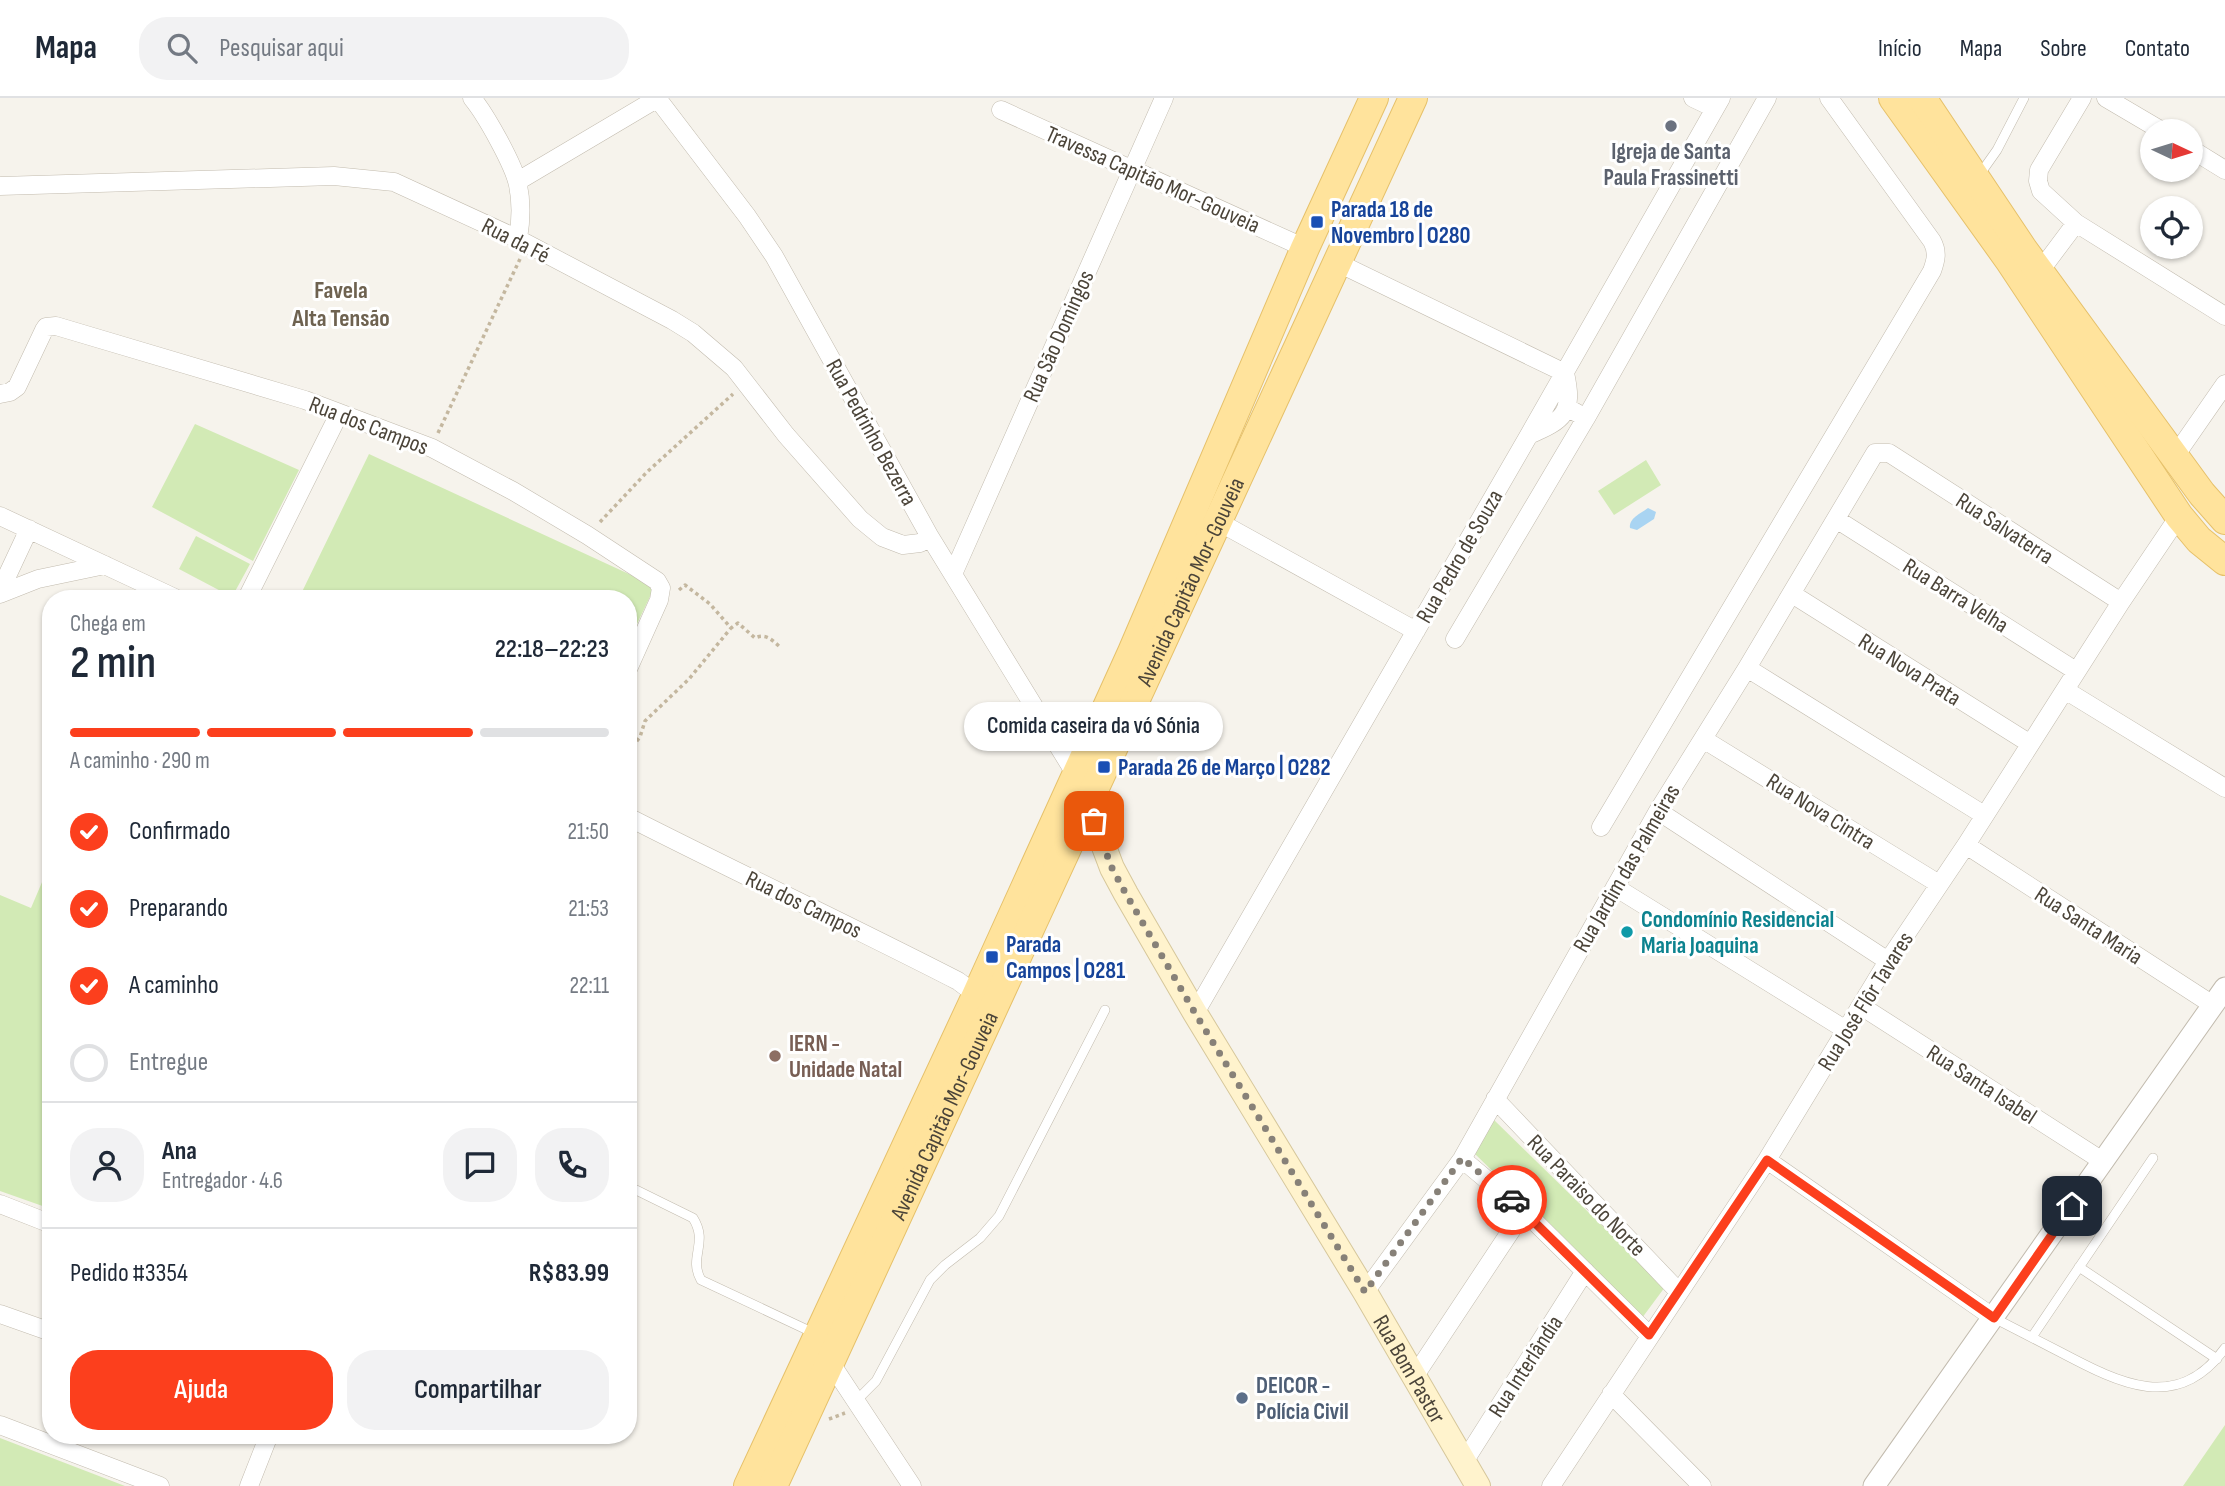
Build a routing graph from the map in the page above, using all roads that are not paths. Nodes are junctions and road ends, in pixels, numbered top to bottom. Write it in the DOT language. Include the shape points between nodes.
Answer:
graph roads {
  1 [pos="472,98"];
  2 [pos="657,98"];
  3 [pos="1164,98"];
  4 [pos="1374,98"];
  5 [pos="1413,98"];
  6 [pos="1693,98"];
  7 [pos="1767,98"];
  8 [pos="1829,98"];
  9 [pos="1893,98"];
  10 [pos="1922,98"];
  11 [pos="2024,98"];
  12 [pos="2082,98"];
  13 [pos="2106,98"];
  14 [pos="1717,103"];
  15 [pos="1001,110"];
  16 [pos="2142,119"];
  17 [pos="2203,156"];
  18 [pos="1132,169"];
  19 [pos="2225,170"];
  20 [pos="517,181"];
  21 [pos="1968,184"];
  22 [pos="0,186"];
  23 [pos="2076,223"];
  24 [pos="523,242"];
  25 [pos="1305,248"];
  26 [pos="1336,262"];
  27 [pos="2040,271"];
  28 [pos="2225,316"];
  29 [pos="1565,373"];
  30 [pos="2225,384"];
  31 [pos="0,394"];
  32 [pos="1568,408"];
  33 [pos="339,414"];
  34 [pos="1586,418"];
  35 [pos="1529,435"];
  36 [pos="1889,453"];
  37 [pos="2175,456"];
  38 [pos="0,516"];
  39 [pos="2179,516"];
  40 [pos="1836,519"];
  41 [pos="2225,520"];
  42 [pos="1217,521"];
  43 [pos="29,530"];
  44 [pos="930,537"];
  45 [pos="2225,561"];
  46 [pos="105,565"];
  47 [pos="953,574"];
  48 [pos="158,590"];
  49 [pos="251,590"];
  50 [pos="0,593"];
  51 [pos="1792,594"];
  52 [pos="2120,602"];
  53 [pos="1416,631"];
  54 [pos="1455,639"];
  55 [pos="637,650"];
  56 [pos="1747,668"];
  57 [pos="2076,671"];
  58 [pos="2065,690"];
  59 [pos="1703,739"];
  60 [pos="2029,743"];
  61 [pos="1076,775"];
  62 [pos="2225,788"];
  63 [pos="1087,803"];
  64 [pos="1658,811"];
  65 [pos="1984,816"];
  66 [pos="637,822"];
  67 [pos="1601,827"];
  68 [pos="1966,845"];
  69 [pos="1939,884"];
  70 [pos="1615,887"];
  71 [pos="1888,961"];
  72 [pos="2219,996"];
  73 [pos="975,998"];
  74 [pos="1861,1006"];
  75 [pos="1105,1010"];
  76 [pos="1195,1013"];
  77 [pos="1846,1030"];
  78 [pos="1495,1099"];
  79 [pos="1462,1158"];
  80 [pos="2152,1158"];
  81 [pos="1767,1160"];
  82 [pos="2104,1162"];
  83 [pos="637,1190"];
  84 [pos="0,1204"];
  85 [pos="889,1209"];
  86 [pos="1524,1211"];
  87 [pos="42,1220"];
  88 [pos="2079,1267"];
  89 [pos="1585,1271"];
  90 [pos="1678,1291"];
  91 [pos="1365,1292"];
  92 [pos="0,1314"];
  93 [pos="1994,1318"];
  94 [pos="42,1329"];
  95 [pos="817,1335"];
  96 [pos="1649,1335"];
  97 [pos="2032,1337"];
  98 [pos="2225,1348"];
  99 [pos="2217,1359"];
  100 [pos="830,1362"];
  101 [pos="1414,1377"];
  102 [pos="1611,1394"];
  103 [pos="856,1401"];
  104 [pos="0,1425"];
  105 [pos="42,1441"];
  106 [pos="50,1444"];
  107 [pos="265,1444"];
  108 [pos="1471,1479"];
  109 [pos="769,1485"];
  110 [pos="160,1486"];
  111 [pos="249,1486"];
  112 [pos="912,1486"];
  113 [pos="1551,1486"];
  114 [pos="1702,1486"];
  115 [pos="1874,1486"];
  1 -- 20 [label="street"];
  2 -- 20 [label="street"];
  2 -- 44 [label="street, Rua Pedrinho Bezerra" via="774,256"];
  3 -- 18 [label="street, Rua São Domingos"];
  4 -- 25 [label="main road, Avenida Capitão Mor-Gouveia"];
  5 -- 26 [label="main road, Avenida Capitão Mor-Gouveia"];
  6 -- 14 [label="street"];
  7 -- 34 [label="street"];
  8 -- 67 [label="street" via="1933,241 1936,260"];
  9 -- 21 [label="main road"];
  10 -- 21 [label="main road"];
  11 -- 21 [label="lane" via="1997,150"];
  12 -- 23 [label="street" via="2039,170 2038,181 2041,191"];
  13 -- 16 [label="street"];
  14 -- 29 [label="street, Rua Pedro de Souza"];
  15 -- 18 [label="street, Travessa Capitão Mor-Gouveia"];
  17 -- 19 [label="street"];
  18 -- 25 [label="street, Travessa Capitão Mor-Gouveia"];
  18 -- 47 [label="street, Rua São Domingos"];
  20 -- 24 [label="street"];
  21 -- 27 [label="main road"];
  21 -- 39 [label="main road" via="2009,260"];
  22 -- 24 [label="street, Rua da Fé" via="334,176 394,182"];
  23 -- 27 [label="street"];
  23 -- 28 [label="street"];
  24 -- 44 [label="street, Rua da Fé" via="682,326 712,348 734,368 860,519 882,537 903,545"];
  25 -- 61 [label="main road, Avenida Capitão Mor-Gouveia"];
  26 -- 29 [label="street"];
  26 -- 42 [label="main road, Avenida Capitão Mor-Gouveia"];
  27 -- 37 [label="main road"];
  29 -- 32 [label="street"];
  29 -- 35 [label="street, Rua Pedro de Souza"];
  30 -- 37 [label="street"];
  31 -- 33 [label="street, Rua dos Campos" via="17,387 44,330 52,326"];
  32 -- 34 [label="street"];
  32 -- 35 [label="street" via="1558,420"];
  33 -- 49 [label="street"];
  33 -- 55 [label="street, Rua dos Campos" via="432,447 587,535 660,585 659,600"];
  34 -- 54 [label="street"];
  35 -- 53 [label="street, Rua Pedro de Souza"];
  36 -- 40 [label="street, Rua Jardim das Palmeiras" via="1875,453"];
  36 -- 52 [label="street, Rua Salvaterra"];
  37 -- 41 [label="main road"];
  38 -- 43 [label="street"];
  39 -- 45 [label="main road"];
  39 -- 52 [label="street, Rua José Flôr Tavares"];
  40 -- 51 [label="street, Rua Jardim das Palmeiras"];
  40 -- 57 [label="street, Rua Barra Velha"];
  42 -- 53 [label="street"];
  42 -- 63 [label="main road, Avenida Capitão Mor-Gouveia"];
  43 -- 46 [label="street"];
  43 -- 50 [label="street"];
  44 -- 47 [label="street, Rua Pedrinho Bezerra"];
  46 -- 48 [label="street"];
  46 -- 50 [label="street" via="38,579"];
  47 -- 61 [label="street, Rua Pedrinho Bezerra"];
  51 -- 56 [label="street, Rua Jardim das Palmeiras"];
  51 -- 60 [label="street, Rua Nova Prata"];
  52 -- 57 [label="street, Rua José Flôr Tavares"];
  53 -- 76 [label="street, Rua Pedro de Souza"];
  56 -- 59 [label="street, Rua Jardim das Palmeiras"];
  56 -- 65 [label="street"];
  57 -- 58 [label="street, Rua José Flôr Tavares"];
  58 -- 60 [label="street, Rua José Flôr Tavares"];
  58 -- 62 [label="street"];
  59 -- 64 [label="street, Rua Jardim das Palmeiras"];
  59 -- 69 [label="street, Rua Nova Cintra"];
  60 -- 65 [label="street, Rua José Flôr Tavares"];
  61 -- 63 [label="main road, Rua Bom Pastor"];
  61 -- 73 [label="main road, Avenida Capitão Mor-Gouveia"];
  63 -- 76 [label="main road, Rua Bom Pastor" via="1121,886"];
  63 -- 85 [label="main road, Avenida Capitão Mor-Gouveia"];
  64 -- 70 [label="street, Rua Jardim das Palmeiras"];
  64 -- 71 [label="street"];
  65 -- 68 [label="street, Rua José Flôr Tavares"];
  66 -- 73 [label="street, Rua dos Campos" via="946,975"];
  68 -- 69 [label="street, Rua José Flôr Tavares"];
  68 -- 72 [label="street, Rua Santa Maria"];
  69 -- 71 [label="street, Rua José Flôr Tavares"];
  70 -- 77 [label="street"];
  70 -- 78 [label="street, Rua Jardim das Palmeiras"];
  71 -- 74 [label="street, Rua José Flôr Tavares"];
  72 -- 82 [label="street"];
  73 -- 85 [label="main road, Avenida Capitão Mor-Gouveia"];
  74 -- 77 [label="street, Rua José Flôr Tavares"];
  74 -- 82 [label="street, Rua Santa Isabel"];
  75 -- 103 [label="lane" via="999,1216 930,1280 876,1381"];
  76 -- 91 [label="main road, Rua Bom Pastor"];
  77 -- 81 [label="street, Rua José Flôr Tavares"];
  78 -- 79 [label="street, Rua Jardim das Palmeiras"];
  78 -- 90 [label="street, Rua Paraiso do Norte"];
  79 -- 86 [label="street"];
  79 -- 91 [label="street, Rua Jardim das Palmeiras"];
  80 -- 88 [label="lane"];
  81 -- 90 [label="street, Rua José Flôr Tavares"];
  81 -- 93 [label="street"];
  82 -- 93 [label="street"];
  83 -- 95 [label="lane" via="693,1218 701,1238 696,1272 701,1279"];
  84 -- 87 [label="street"];
  85 -- 95 [label="main road, Avenida Capitão Mor-Gouveia"];
  85 -- 100 [label="main road, Avenida Capitão Mor-Gouveia"];
  86 -- 89 [label="street"];
  86 -- 101 [label="street"];
  88 -- 97 [label="lane"];
  88 -- 99 [label="lane"];
  89 -- 96 [label="street"];
  89 -- 108 [label="street, Rua Interlândia"];
  90 -- 96 [label="street, Rua José Flôr Tavares"];
  91 -- 101 [label="main road, Rua Bom Pastor"];
  92 -- 94 [label="street"];
  93 -- 97 [label="lane"];
  93 -- 115 [label="street"];
  95 -- 109 [label="main road, Avenida Capitão Mor-Gouveia"];
  96 -- 102 [label="street, Rua José Flôr Tavares"];
  97 -- 99 [label="lane" via="2099,1373 2150,1388 2185,1381"];
  98 -- 99 [label="lane"];
  100 -- 103 [label="street"];
  100 -- 109 [label="main road, Avenida Capitão Mor-Gouveia"];
  101 -- 108 [label="main road, Rua Bom Pastor"];
  102 -- 113 [label="street, Rua José Flôr Tavares"];
  102 -- 114 [label="street"];
  103 -- 112 [label="street"];
  104 -- 105 [label="street"];
  106 -- 110 [label="street"];
  107 -- 111 [label="street"];
}
